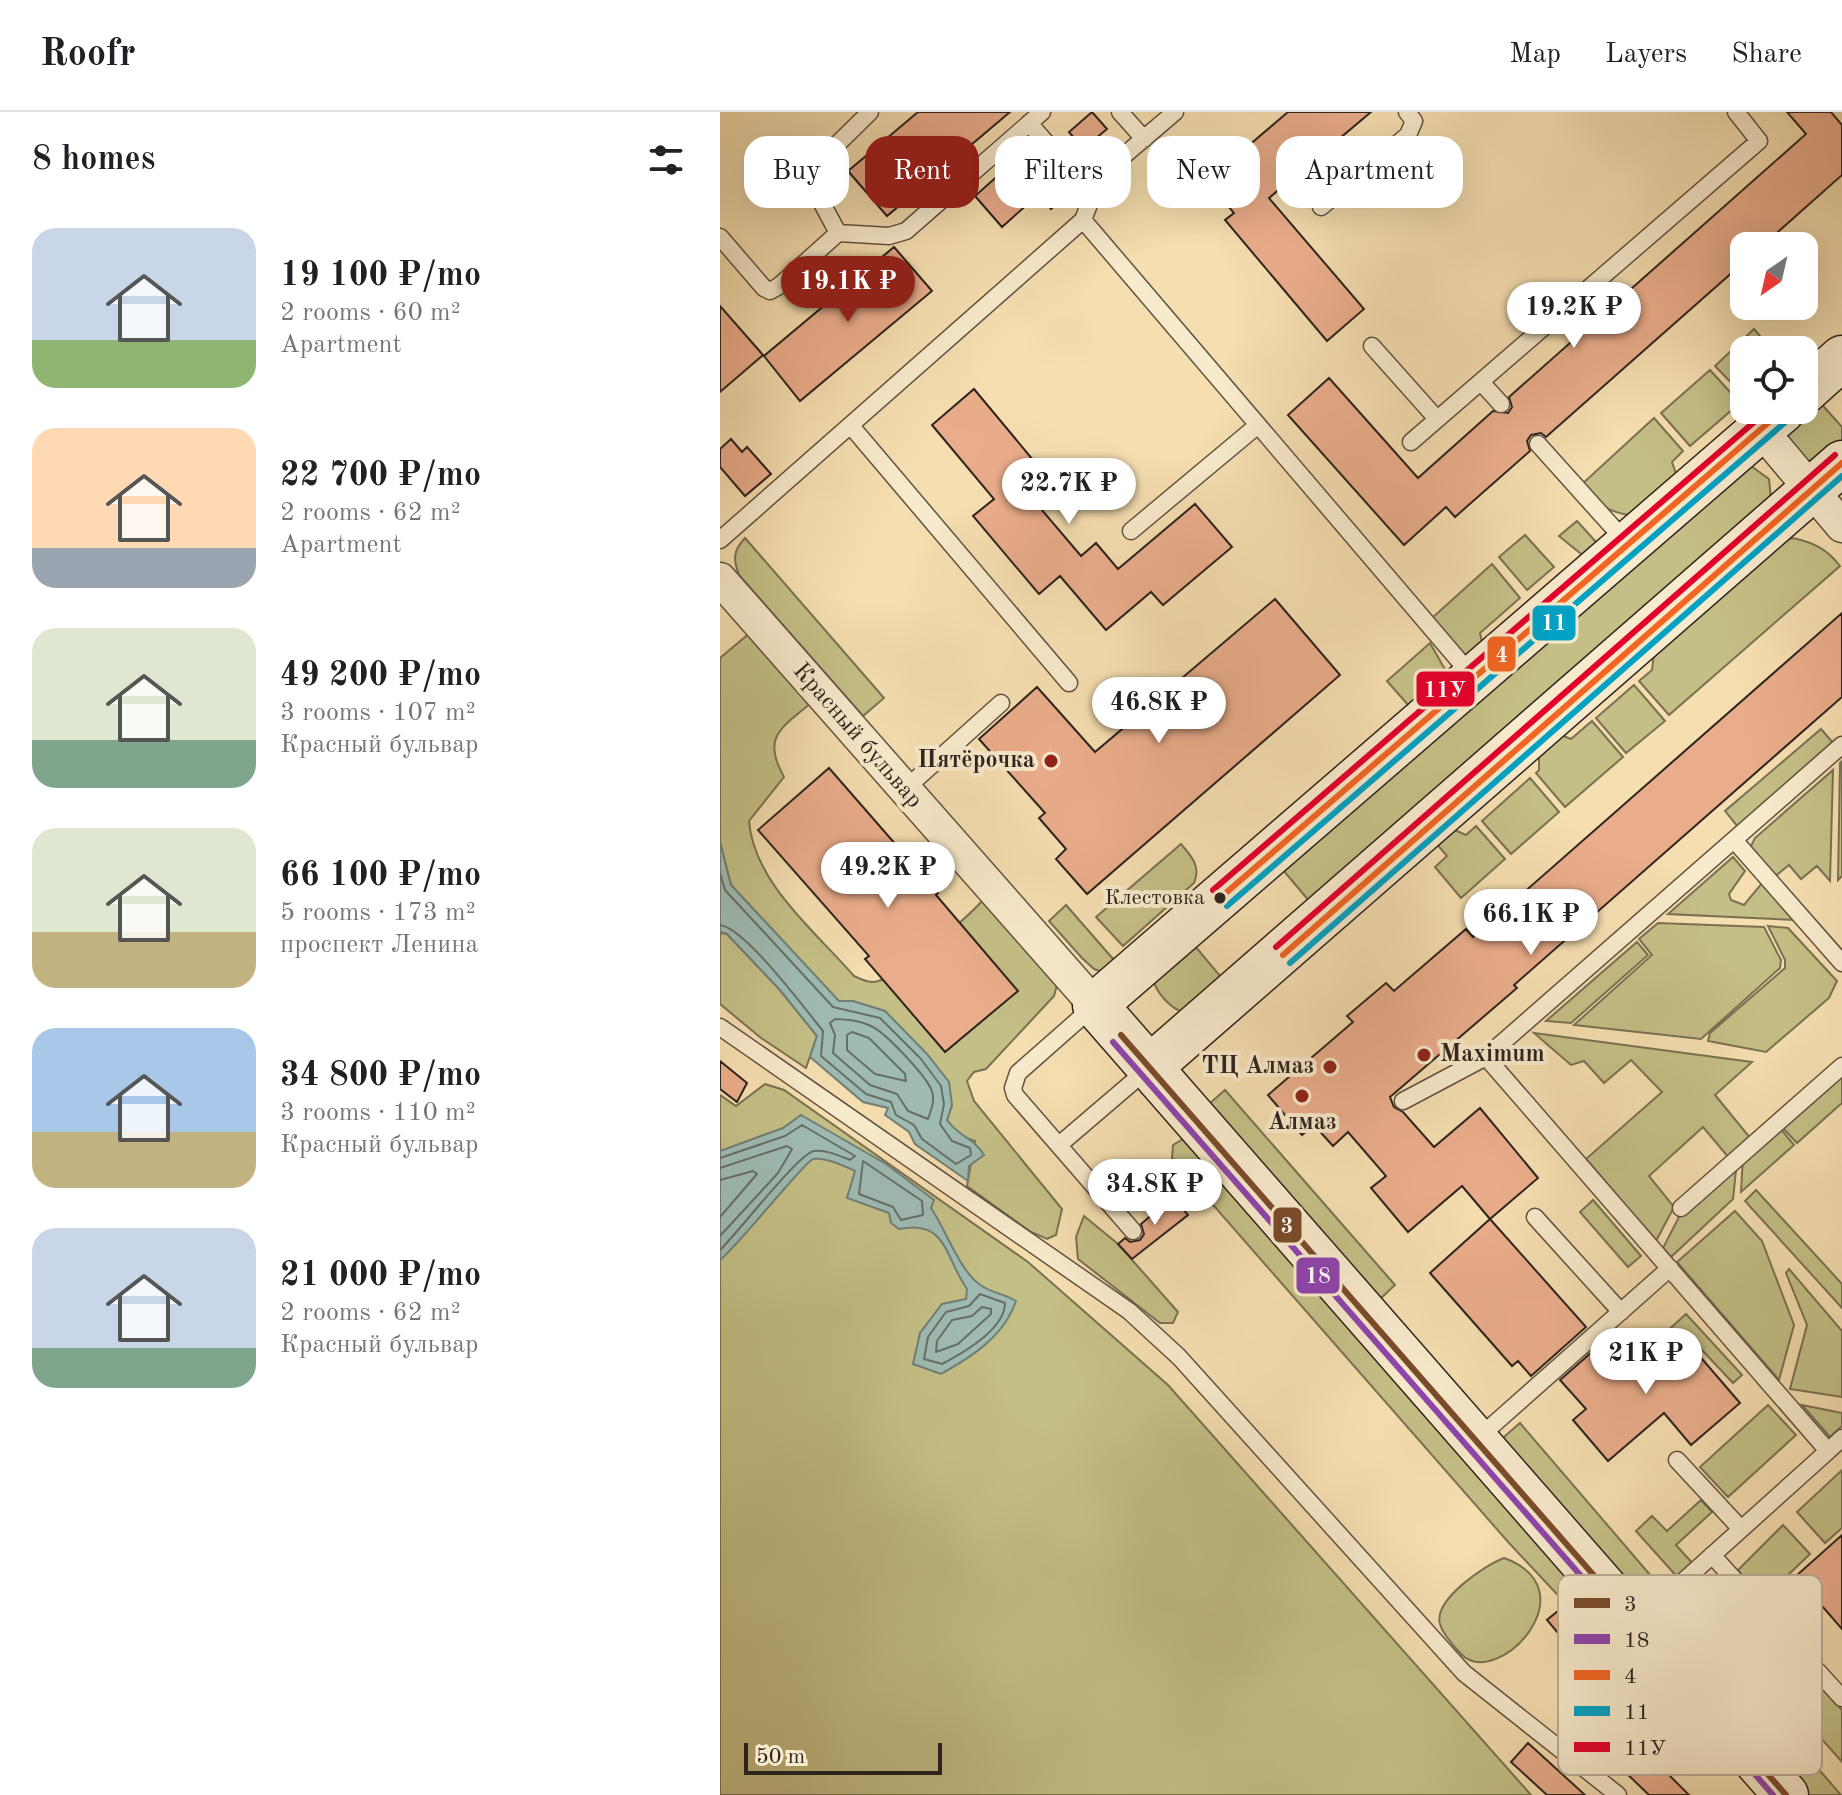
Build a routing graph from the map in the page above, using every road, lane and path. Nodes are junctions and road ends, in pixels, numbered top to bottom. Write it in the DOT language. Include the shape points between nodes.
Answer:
graph roads {
  1 [pos="870,112"];
  2 [pos="1120,112"];
  3 [pos="1175,112"];
  4 [pos="1407,112"];
  5 [pos="1736,112"];
  6 [pos="1035,118"];
  7 [pos="1048,136"];
  8 [pos="1407,136"];
  9 [pos="1144,139"];
  10 [pos="1131,150"];
  11 [pos="1087,208"];
  12 [pos="1083,220"];
  13 [pos="838,233"];
  14 [pos="720,237"];
  15 [pos="1372,346"];
  16 [pos="1842,358"];
  17 [pos="1818,379"];
  18 [pos="1481,382"];
  19 [pos="1501,404"];
  20 [pos="1437,419"];
  21 [pos="1767,424"];
  22 [pos="1776,424"];
  23 [pos="1258,425"];
  24 [pos="851,426"];
  25 [pos="1411,442"];
  26 [pos="1538,444"];
  27 [pos="1827,477"];
  28 [pos="1842,526"];
  29 [pos="1131,531"];
  30 [pos="720,540"];
  31 [pos="1628,544"];
  32 [pos="720,579"];
  33 [pos="1474,678"];
  34 [pos="1069,683"];
  35 [pos="1001,703"];
  36 [pos="1842,745"];
  37 [pos="904,790"];
  38 [pos="1734,840"];
  39 [pos="1842,963"];
  40 [pos="1095,1005"];
  41 [pos="720,1027"];
  42 [pos="1486,1057"];
  43 [pos="1842,1066"];
  44 [pos="1150,1067"];
  45 [pos="1403,1101"];
  46 [pos="1059,1145"];
  47 [pos="1681,1208"];
  48 [pos="1535,1217"];
  49 [pos="1133,1231"];
  50 [pos="1670,1268"];
  51 [pos="1621,1312"];
  52 [pos="1842,1438"];
  53 [pos="1476,1440"];
  54 [pos="1828,1451"];
  55 [pos="1677,1460"];
  56 [pos="1741,1529"];
  57 [pos="1712,1555"];
  58 [pos="1594,1575"];
  59 [pos="1690,1575"];
  60 [pos="1730,1575"];
  61 [pos="1822,1676"];
  62 [pos="1842,1698"];
  63 [pos="1558,1747"];
  64 [pos="1593,1775"];
  65 [pos="1618,1795"];
  1 -- 13 [label="lane" via="812,169 811,183"];
  2 -- 9 [label="lane"];
  3 -- 9 [label="lane"];
  4 -- 8 [label="lane" via="1414,121"];
  5 -- 18 [label="lane" via="1759,141"];
  6 -- 7 [label="lane"];
  6 -- 13 [label="lane" via="906,231 889,236"];
  9 -- 10 [label="lane"];
  11 -- 12 [label="lane"];
  12 -- 23 [label="lane"];
  12 -- 24 [label="lane"];
  13 -- 14 [label="lane" via="770,291"];
  15 -- 20 [label="lane"];
  16 -- 17 [label="street"];
  18 -- 19 [label="lane"];
  18 -- 20 [label="lane"];
  20 -- 25 [label="lane"];
  21 -- 31 [label="street"];
  22 -- 27 [label="street"];
  23 -- 29 [label="lane"];
  23 -- 33 [label="lane"];
  24 -- 30 [label="lane"];
  24 -- 34 [label="lane"];
  26 -- 31 [label="lane"];
  27 -- 28 [label="street"];
  27 -- 44 [label="street"];
  31 -- 33 [label="street"];
  32 -- 37 [label="street, Красный бульвар"];
  33 -- 40 [label="street"];
  35 -- 37 [label="lane"];
  36 -- 38 [label="lane"];
  37 -- 40 [label="street, Красный бульвар"];
  38 -- 39 [label="lane"];
  38 -- 42 [label="lane"];
  40 -- 44 [label="street, Красный бульвар"];
  40 -- 46 [label="lane" via="1015,1079 1015,1095"];
  41 -- 63 [label="lane" via="1129,1311 1179,1357 1464,1673"];
  42 -- 45 [label="lane"];
  42 -- 50 [label="lane"];
  43 -- 47 [label="lane"];
  44 -- 46 [label="lane"];
  44 -- 53 [label="street, Красный бульвар"];
  46 -- 49 [label="lane"];
  48 -- 51 [label="lane"];
  50 -- 51 [label="lane"];
  50 -- 54 [label="lane"];
  51 -- 53 [label="lane"];
  52 -- 54 [label="lane"];
  53 -- 58 [label="street, Красный бульвар"];
  54 -- 56 [label="lane"];
  55 -- 56 [label="lane"];
  56 -- 57 [label="lane"];
  57 -- 59 [label="lane"];
  57 -- 60 [label="lane"];
  61 -- 62 [label="lane"];
  64 -- 65 [label="lane"];
}
